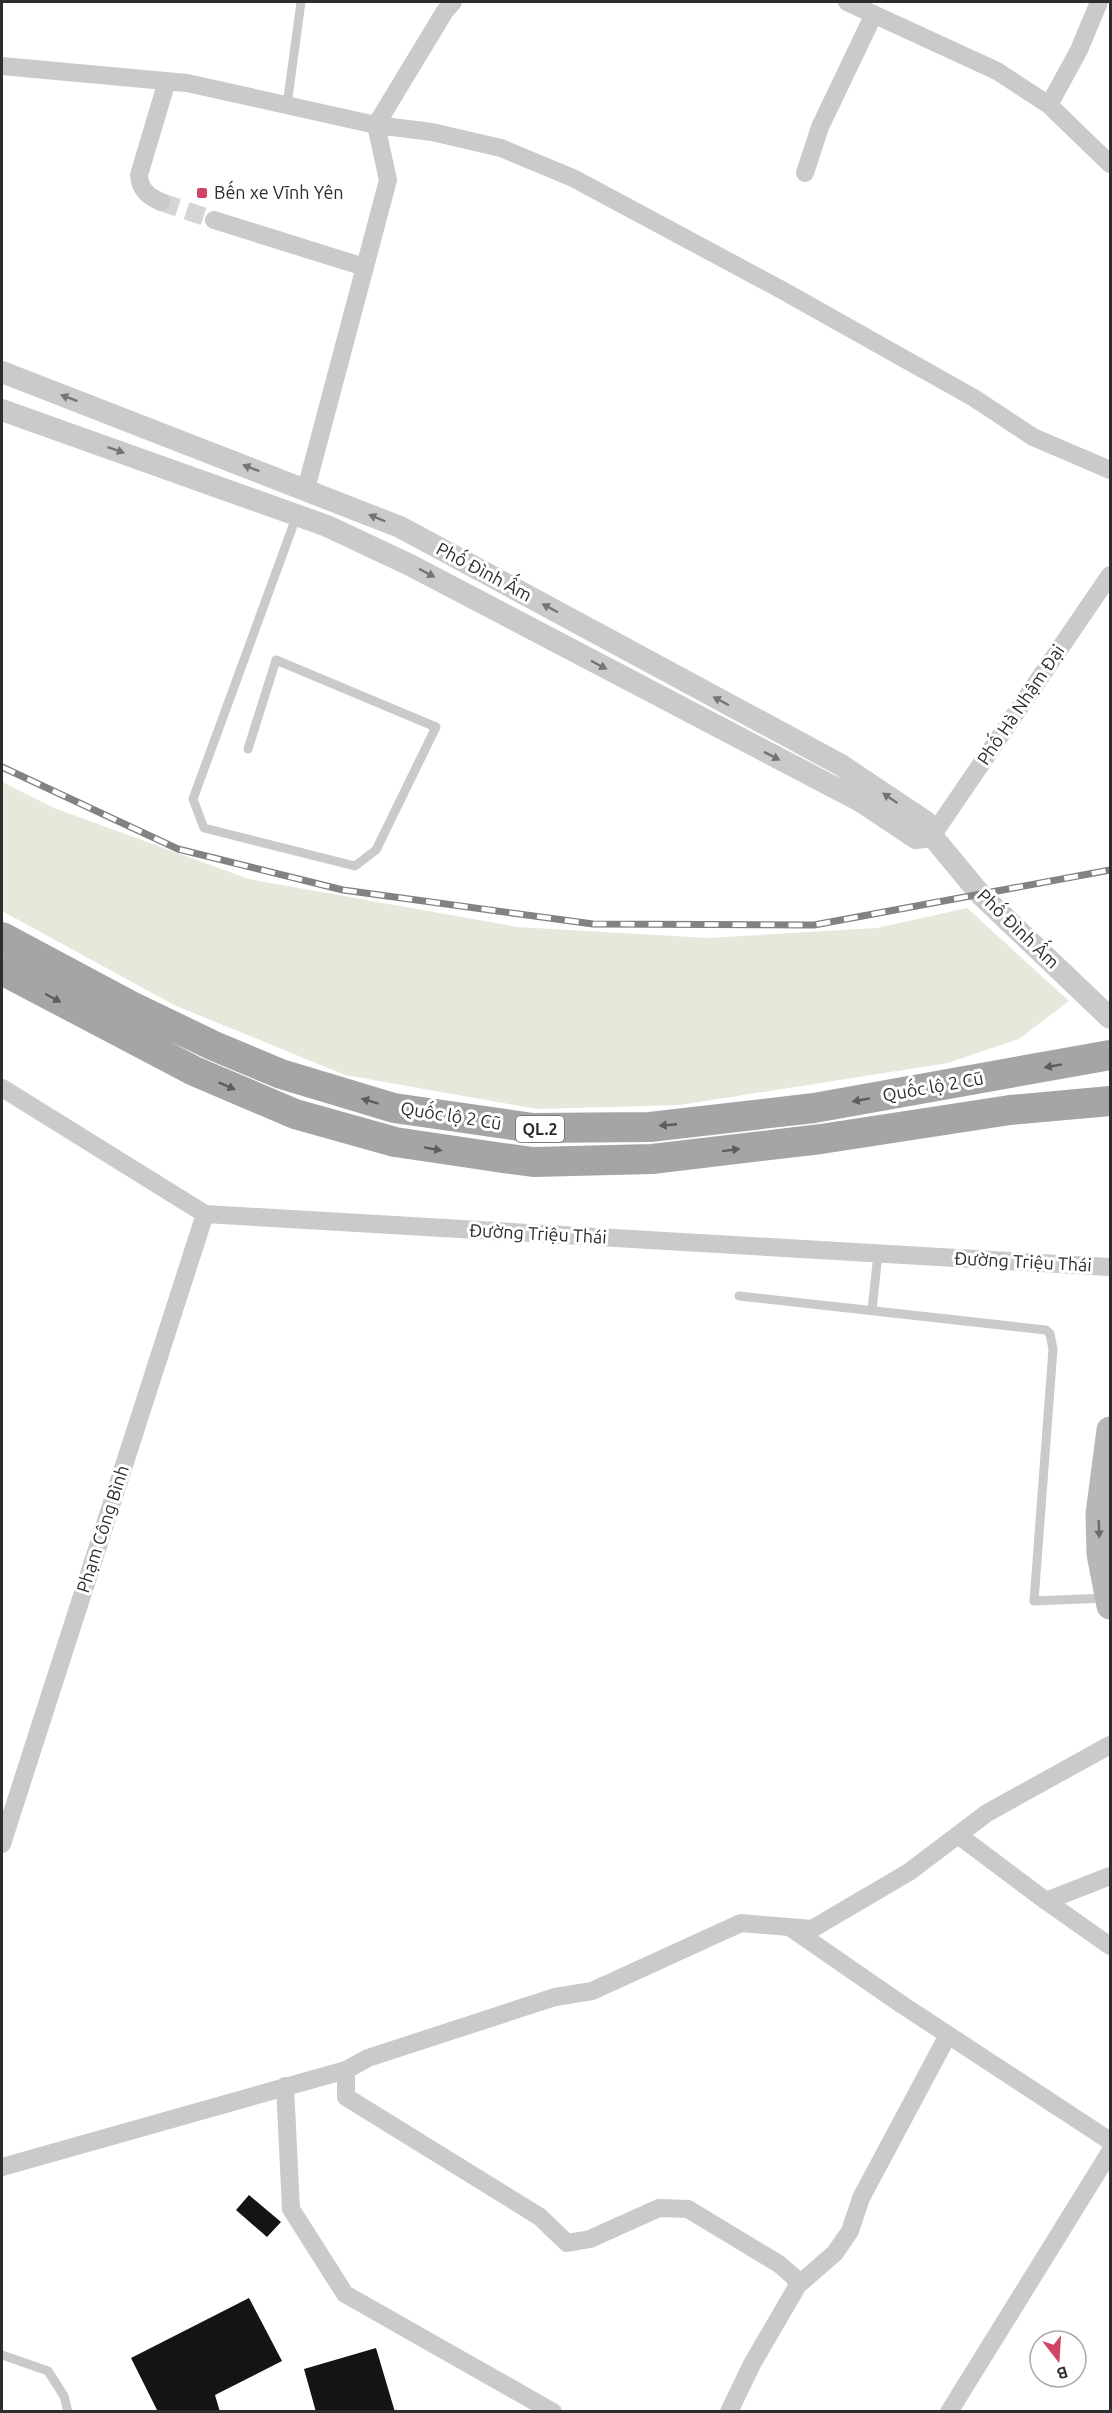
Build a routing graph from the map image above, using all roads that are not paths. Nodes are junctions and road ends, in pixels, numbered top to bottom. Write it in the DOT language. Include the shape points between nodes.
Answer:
graph roads {
  1 [pos="302,2"];
  2 [pos="453,2"];
  3 [pos="847,2"];
  4 [pos="1099,2"];
  5 [pos="874,14"];
  6 [pos="2,66"];
  7 [pos="167,81"];
  8 [pos="287,105"];
  9 [pos="1049,105"];
  10 [pos="376,125"];
  11 [pos="1110,164"];
  12 [pos="805,173"];
  13 [pos="161,202"];
  14 [pos="214,220"];
  15 [pos="364,267"];
  16 [pos="2,372"];
  17 [pos="2,410"];
  18 [pos="1110,470"];
  19 [pos="306,489"];
  20 [pos="297,515"];
  21 [pos="1110,575"];
  22 [pos="248,748"];
  23 [pos="932,836"];
  24 [pos="2,936"];
  25 [pos="2,970"];
  26 [pos="1110,1018"];
  27 [pos="1110,1055"];
  28 [pos="2,1088"];
  29 [pos="1110,1101"];
  30 [pos="205,1214"];
  31 [pos="878,1254"];
  32 [pos="1110,1267"];
  33 [pos="739,1296"];
  34 [pos="872,1310"];
  35 [pos="1110,1430"];
  36 [pos="1109,1602"];
  37 [pos="1110,1745"];
  38 [pos="958,1835"];
  39 [pos="2,1844"];
  40 [pos="1110,1876"];
  41 [pos="1046,1901"];
  42 [pos="790,1927"];
  43 [pos="1110,1946"];
  44 [pos="948,2035"];
  45 [pos="346,2070"];
  46 [pos="285,2086"];
  47 [pos="1110,2141"];
  48 [pos="1110,2152"];
  49 [pos="2,2167"];
  50 [pos="798,2285"];
  51 [pos="2,2355"];
  52 [pos="68,2412"];
  53 [pos="554,2412"];
  54 [pos="729,2412"];
  55 [pos="949,2412"];
  1 -- 8 [label="lane"];
  2 -- 10 [label="street"];
  3 -- 5 [label="street"];
  4 -- 9 [label="street"];
  5 -- 9 [label="street" via="997,71"];
  5 -- 12 [label="street" via="820,127"];
  6 -- 7 [label="street"];
  7 -- 8 [label="street"];
  7 -- 13 [label="street" via="140,175 144,190"];
  8 -- 10 [label="street"];
  9 -- 11 [label="street"];
  10 -- 15 [label="street" via="388,180"];
  10 -- 18 [label="street" via="432,132 501,148 573,178 780,289 964,393 1033,437"];
  14 -- 15 [label="street"];
  15 -- 19 [label="street"];
  19 -- 16 [label="street, Phố Đình Ấm, one-way"];
  17 -- 20 [label="street, Phố Đình Ấm, one-way"];
  19 -- 20 [label="street"];
  23 -- 19 [label="street, Phố Đình Ấm, one-way" via="926,822 841,765 400,527"];
  20 -- 22 [label="lane" via="193,799 204,828 355,866 376,850 436,727 276,660"];
  20 -- 23 [label="street, Phố Đình Ấm, one-way" via="410,565 862,802 916,838"];
  21 -- 23 [label="street, Phố Hà Nhậm Đại"];
  23 -- 26 [label="street, Phố Đình Ấm" via="981,895"];
  27 -- 24 [label="main road, Quốc lộ 2 Cũ / QL.2, one-way" via="782,1112 650,1127 533,1128 394,1108 281,1074 131,1006"];
  25 -- 29 [label="main road, Quốc lộ 2 Cũ / QL.2, one-way" via="194,1071 295,1114 395,1142 503,1158 544,1162 652,1159 1019,1109"];
  28 -- 30 [label="street, Đường Triệu Thái"];
  30 -- 31 [label="street, Đường Triệu Thái"];
  30 -- 39 [label="street, Phạm Công Bình"];
  31 -- 32 [label="street, Đường Triệu Thái"];
  31 -- 34 [label="lane"];
  33 -- 34 [label="lane"];
  34 -- 36 [label="lane" via="1040,1327 1050,1334 1053,1349 1034,1601"];
  35 -- 36 [label="main road, one-way" via="1099,1514 1100,1554"];
  37 -- 38 [label="street" via="987,1813"];
  38 -- 41 [label="street"];
  38 -- 42 [label="street" via="909,1872 812,1929"];
  40 -- 41 [label="street"];
  41 -- 43 [label="street"];
  42 -- 44 [label="street"];
  42 -- 45 [label="street" via="741,1923 592,1991 555,1997 368,2058"];
  44 -- 47 [label="street"];
  44 -- 50 [label="street" via="861,2198 850,2231 835,2253"];
  45 -- 46 [label="street"];
  45 -- 50 [label="street" via="346,2097 540,2217 567,2243 590,2239 659,2208 688,2210 779,2264 795,2277"];
  46 -- 49 [label="street"];
  46 -- 53 [label="street" via="291,2209 345,2294"];
  48 -- 55 [label="street"];
  50 -- 54 [label="street"];
  51 -- 52 [label="lane" via="48,2371 64,2396"];
}
